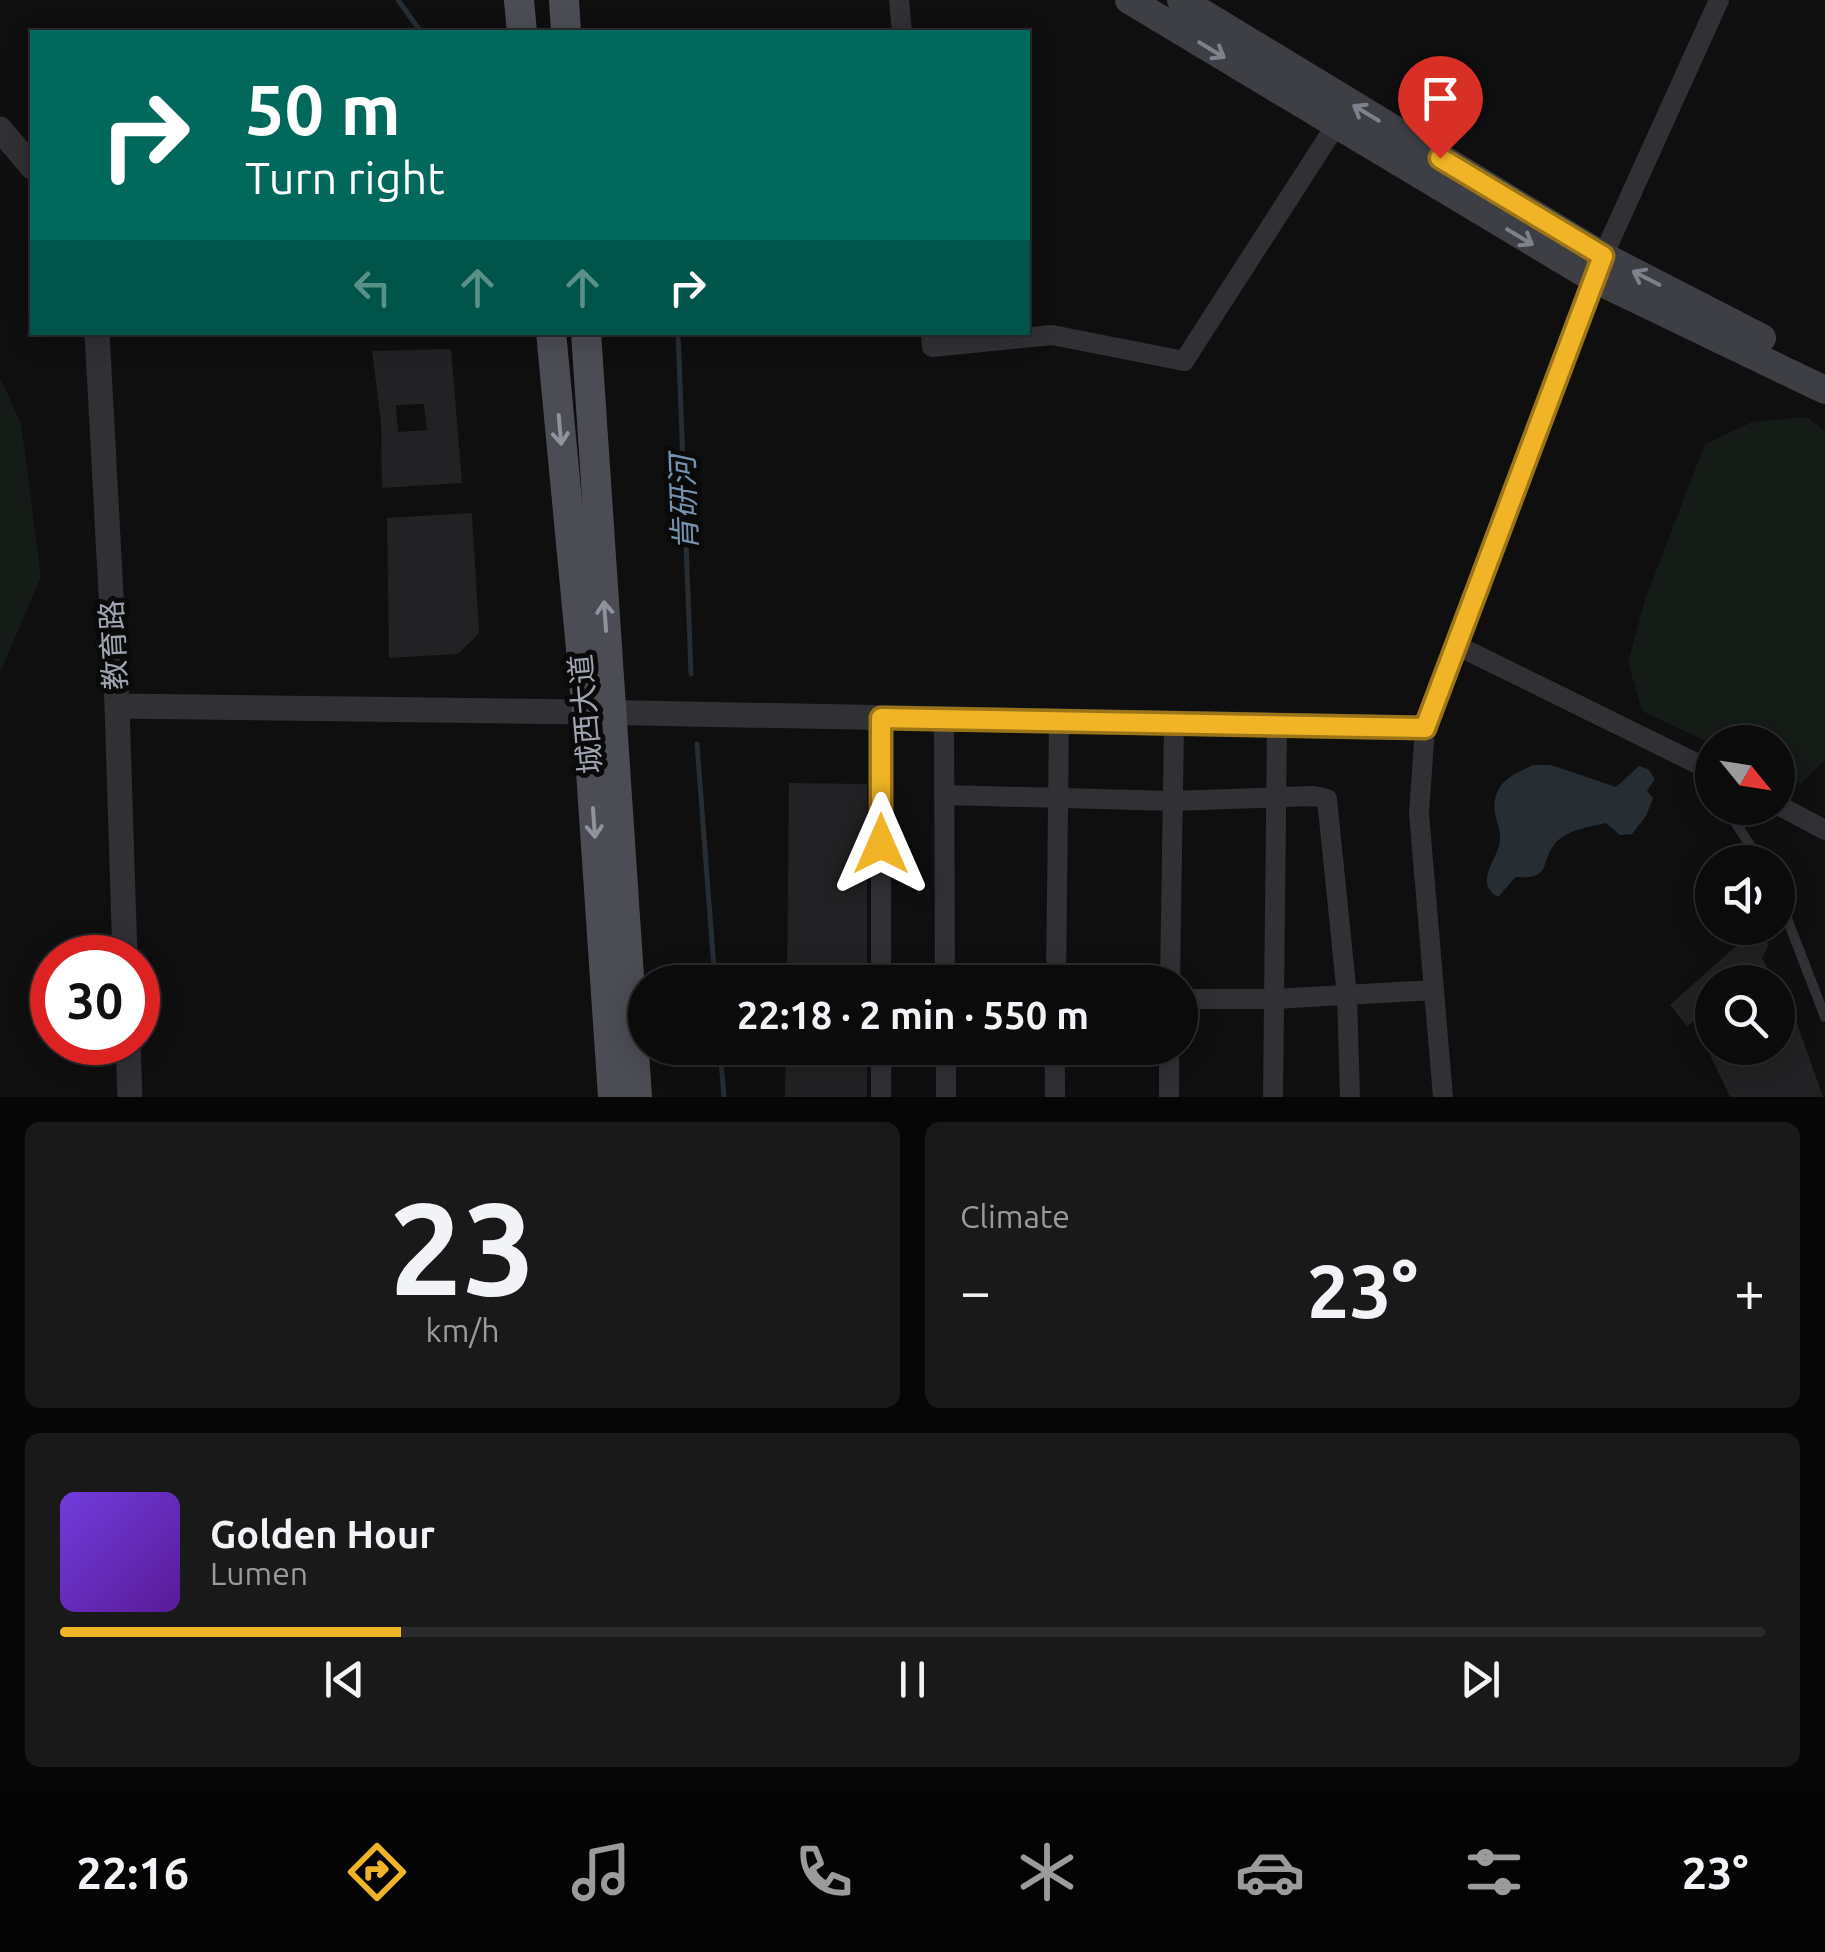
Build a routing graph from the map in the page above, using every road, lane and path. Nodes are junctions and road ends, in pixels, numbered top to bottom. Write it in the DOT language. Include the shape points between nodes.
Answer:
graph roads {
  1 [pos="520,0"];
  2 [pos="564,0"];
  3 [pos="899,0"];
  4 [pos="1129,0"];
  5 [pos="1180,0"];
  6 [pos="1719,0"];
  7 [pos="522,30"];
  8 [pos="566,30"];
  9 [pos="902,30"];
  10 [pos="1336,125"];
  11 [pos="0,129"];
  12 [pos="30,165"];
  13 [pos="1599,268"];
  14 [pos="97,335"];
  15 [pos="551,335"];
  16 [pos="586,335"];
  17 [pos="931,335"];
  18 [pos="1825,372"];
  19 [pos="1825,390"];
  20 [pos="1456,645"];
  21 [pos="117,706"];
  22 [pos="599,712"];
  23 [pos="881,718"];
  24 [pos="944,719"];
  25 [pos="1059,722"];
  26 [pos="1174,724"];
  27 [pos="1277,725"];
  28 [pos="1425,728"];
  29 [pos="1695,762"];
  30 [pos="945,795"];
  31 [pos="1276,798"];
  32 [pos="1058,799"];
  33 [pos="1173,801"];
  34 [pos="1795,813"];
  35 [pos="1825,830"];
  36 [pos="125,935"];
  37 [pos="1795,939"];
  38 [pos="881,965"];
  39 [pos="946,965"];
  40 [pos="1056,965"];
  41 [pos="1170,965"];
  42 [pos="1434,990"];
  43 [pos="1347,996"];
  44 [pos="1198,999"];
  45 [pos="1274,999"];
  46 [pos="1825,1017"];
  47 [pos="129,1065"];
  48 [pos="881,1065"];
  49 [pos="946,1065"];
  50 [pos="1056,1065"];
  51 [pos="1170,1065"];
  52 [pos="130,1097"];
  53 [pos="612,1097"];
  54 [pos="637,1097"];
  55 [pos="881,1097"];
  56 [pos="946,1097"];
  57 [pos="1055,1097"];
  58 [pos="1169,1097"];
  59 [pos="1273,1097"];
  60 [pos="1350,1097"];
  61 [pos="1443,1097"];
  1 -- 7 [label="main road"];
  2 -- 8 [label="main road"];
  3 -- 9 [label="street"];
  4 -- 10 [label="main road, one-way"];
  13 -- 5 [label="main road, one-way"];
  6 -- 13 [label="street"];
  10 -- 13 [label="main road, one-way"];
  10 -- 17 [label="street" via="1184,361 1052,335 932,347"];
  11 -- 12 [label="street"];
  18 -- 13 [label="main road, one-way"];
  13 -- 19 [label="main road"];
  13 -- 20 [label="street"];
  14 -- 21 [label="street, 教育路"];
  15 -- 22 [label="main road, 城西大道, one-way"];
  22 -- 16 [label="main road, 城西大道, one-way"];
  20 -- 28 [label="street"];
  20 -- 29 [label="street"];
  21 -- 22 [label="street"];
  21 -- 36 [label="street, 教育路"];
  22 -- 23 [label="street"];
  22 -- 53 [label="main road, 城西大道, one-way"];
  22 -- 54 [label="main road, 城西大道"];
  23 -- 24 [label="street"];
  23 -- 38 [label="street"];
  24 -- 25 [label="street"];
  24 -- 30 [label="street"];
  25 -- 26 [label="street"];
  25 -- 32 [label="street"];
  26 -- 27 [label="street"];
  26 -- 33 [label="street"];
  27 -- 28 [label="street"];
  27 -- 31 [label="street"];
  28 -- 42 [label="street" via="1418,813"];
  30 -- 32 [label="street"];
  30 -- 39 [label="street"];
  31 -- 33 [label="street"];
  31 -- 43 [label="street" via="1328,799"];
  31 -- 45 [label="street"];
  32 -- 33 [label="street"];
  32 -- 40 [label="street"];
  33 -- 41 [label="street"];
  34 -- 35 [label="street"];
  37 -- 46 [label="lane"];
  42 -- 43 [label="street"];
  42 -- 61 [label="street"];
  43 -- 45 [label="street"];
  43 -- 60 [label="street"];
  44 -- 45 [label="street"];
  45 -- 59 [label="street"];
  47 -- 52 [label="street"];
  48 -- 55 [label="street"];
  49 -- 56 [label="street"];
  50 -- 57 [label="street"];
  51 -- 58 [label="street"];
}
